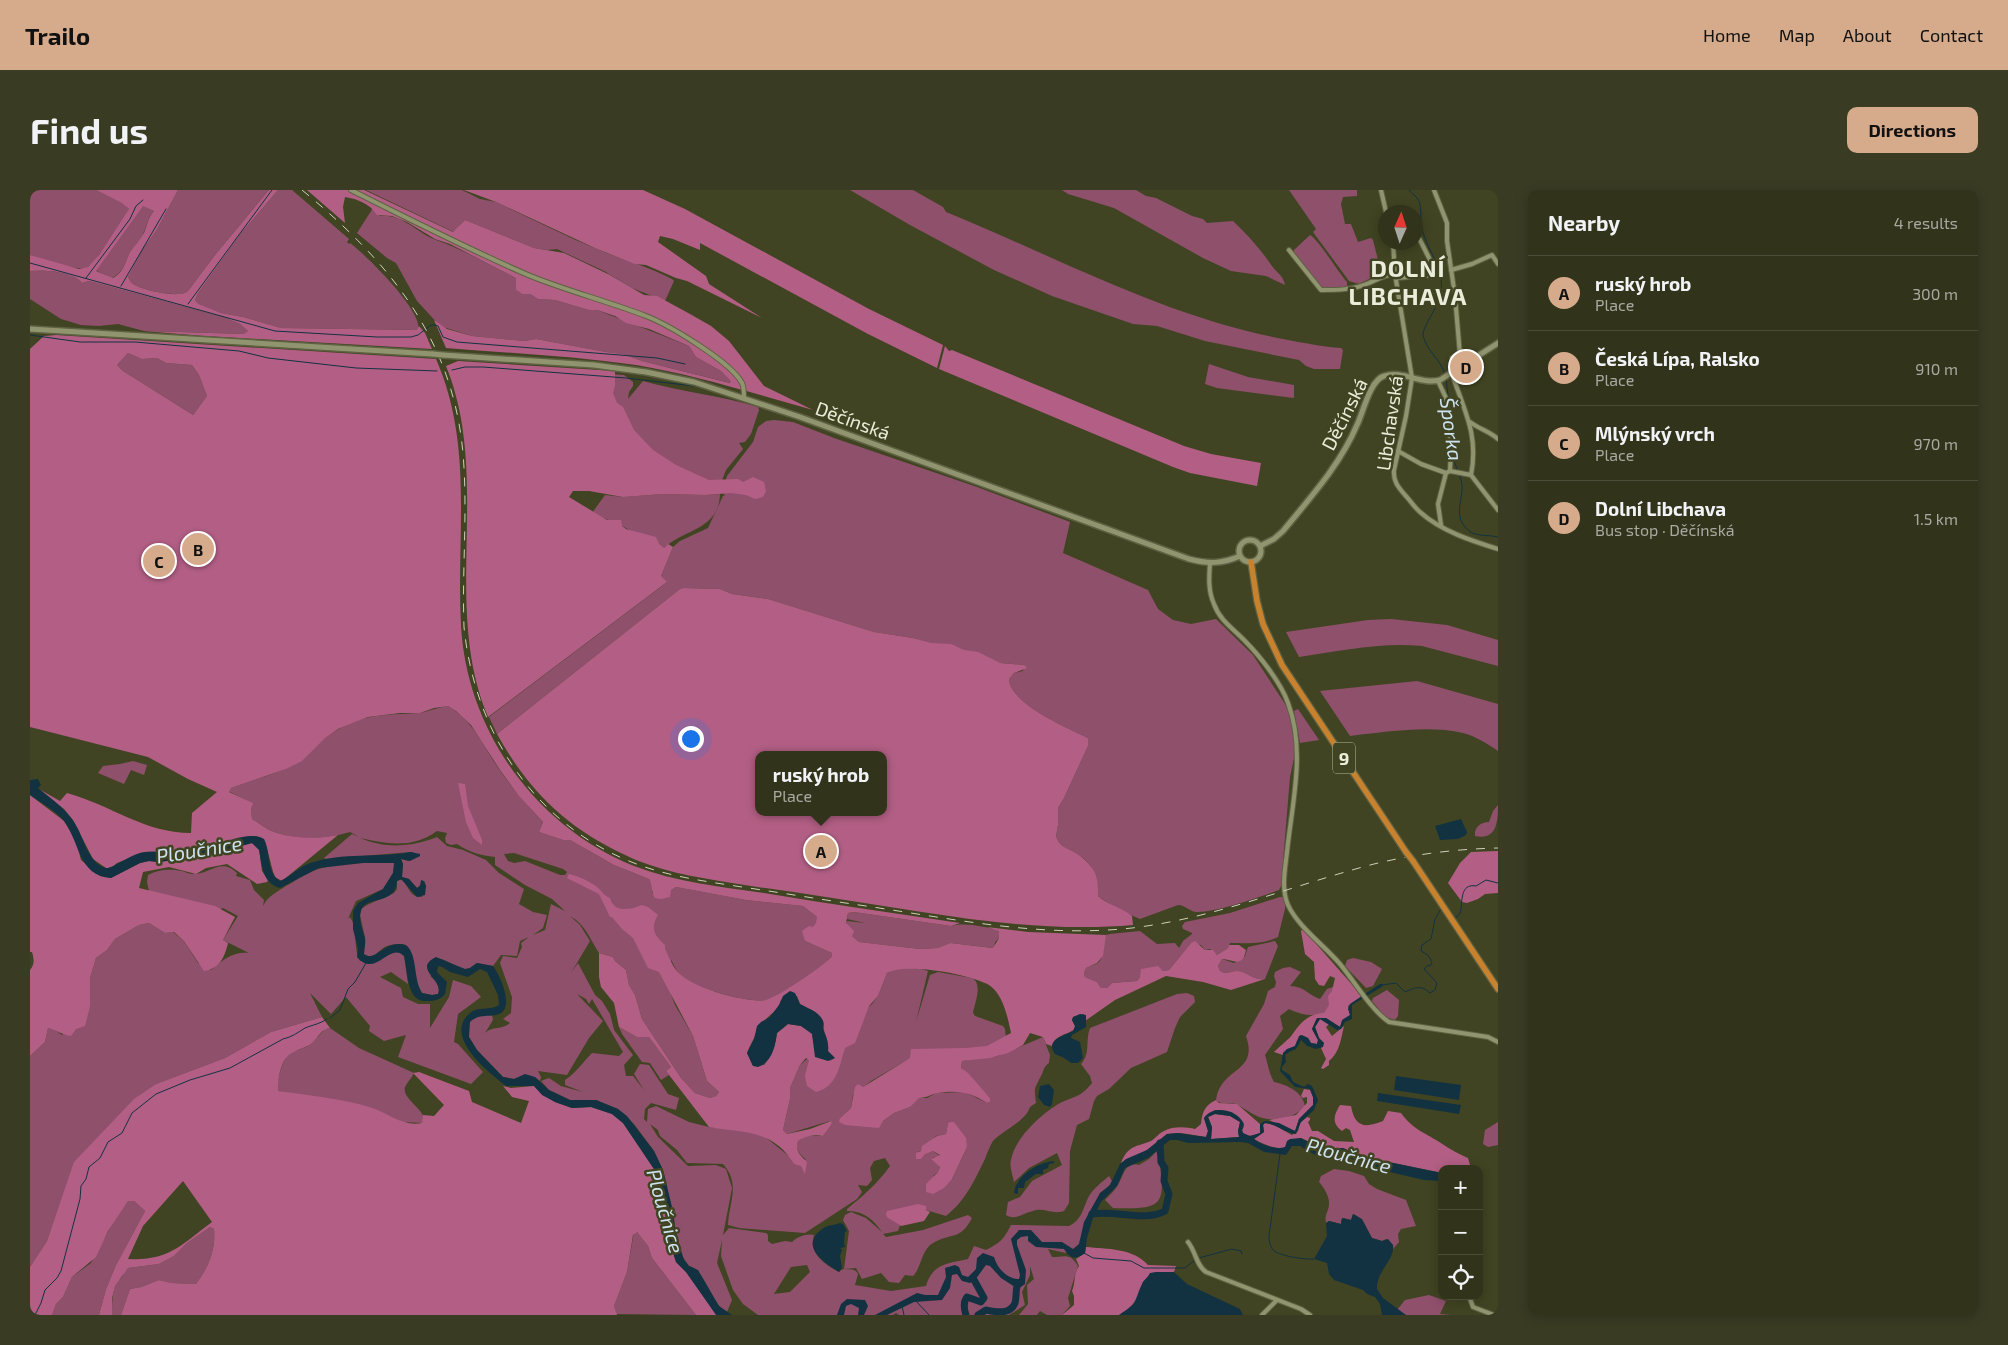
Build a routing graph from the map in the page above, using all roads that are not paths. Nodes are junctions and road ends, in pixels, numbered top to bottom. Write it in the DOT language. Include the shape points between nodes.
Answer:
graph roads {
  1 [pos="351,190"];
  2 [pos="1381,190"];
  3 [pos="1434,190"];
  4 [pos="1384,205"];
  5 [pos="1423,246"];
  6 [pos="1289,250"];
  7 [pos="1393,250"];
  8 [pos="1498,254"];
  9 [pos="1492,255"];
  10 [pos="1498,264"];
  11 [pos="1451,270"];
  12 [pos="1395,276"];
  13 [pos="30,330"];
  14 [pos="1498,343"];
  15 [pos="1460,355"];
  16 [pos="1467,363"];
  17 [pos="1453,373"];
  18 [pos="1412,378"];
  19 [pos="1440,380"];
  20 [pos="744,398"];
  21 [pos="1470,422"];
  22 [pos="1498,438"];
  23 [pos="1398,452"];
  24 [pos="1450,471"];
  25 [pos="1446,473"];
  26 [pos="1471,475"];
  27 [pos="1498,510"];
  28 [pos="1441,525"];
  29 [pos="1260,546"];
  30 [pos="1498,549"];
  31 [pos="1240,556"];
  32 [pos="1251,562"];
  33 [pos="1210,563"];
  34 [pos="1498,989"];
  35 [pos="1498,1042"];
  36 [pos="1188,1242"];
  37 [pos="1277,1300"];
  38 [pos="1470,1300"];
  39 [pos="1262,1315"];
  40 [pos="1310,1315"];
  41 [pos="1494,1315"];
  1 -- 20 [label="street" via="527,274 647,317 683,336 724,363 741,380"];
  2 -- 4 [label="street"];
  3 -- 11 [label="street" via="1447,223"];
  5 -- 12 [label="street" via="1435,275"];
  6 -- 12 [label="street" via="1321,290 1355,287 1376,278"];
  7 -- 12 [label="street, Libchavská"];
  8 -- 9 [label="street"];
  9 -- 10 [label="street"];
  9 -- 11 [label="street"];
  11 -- 15 [label="street"];
  12 -- 18 [label="street, Libchavská"];
  13 -- 20 [label="main road, Děčínská, bridge" via="579,363 694,382"];
  14 -- 16 [label="main road, Děčínská"];
  15 -- 16 [label="street"];
  15 -- 17 [label="street" via="1452,358"];
  16 -- 17 [label="main road, Děčínská"];
  17 -- 19 [label="main road, Děčínská"];
  17 -- 21 [label="street"];
  18 -- 19 [label="main road, Děčínská"];
  18 -- 23 [label="street, Libchavská"];
  18 -- 29 [label="main road, Děčínská" via="1389,375 1376,381 1345,451 1280,534"];
  19 -- 24 [label="street" via="1446,398"];
  20 -- 33 [label="main road, Děčínská" via="1189,559"];
  21 -- 22 [label="street"];
  21 -- 26 [label="street" via="1474,461"];
  23 -- 25 [label="street"];
  23 -- 28 [label="street, Libchavská" via="1394,470 1396,483 1419,511"];
  24 -- 25 [label="street"];
  24 -- 26 [label="street"];
  25 -- 28 [label="street" via="1438,504"];
  26 -- 27 [label="street"];
  28 -- 30 [label="street, Libchavská"];
  29 -- 31 [label="main road" via="1254,541 1244,542 1239,549"];
  29 -- 32 [label="main road" via="1259,557"];
  31 -- 32 [label="main road"];
  31 -- 33 [label="main road, Děčínská"];
  32 -- 34 [label="main road, 9, bridge" via="1263,624 1282,665"];
  33 -- 35 [label="street" via="1210,590 1217,611 1253,650 1290,706 1298,741 1298,764 1284,874 1288,904 1381,1017 1396,1024 1488,1037"];
  36 -- 37 [label="street" via="1199,1266 1206,1272"];
  37 -- 39 [label="street"];
  37 -- 40 [label="street"];
  38 -- 41 [label="street" via="1473,1307"];
}
